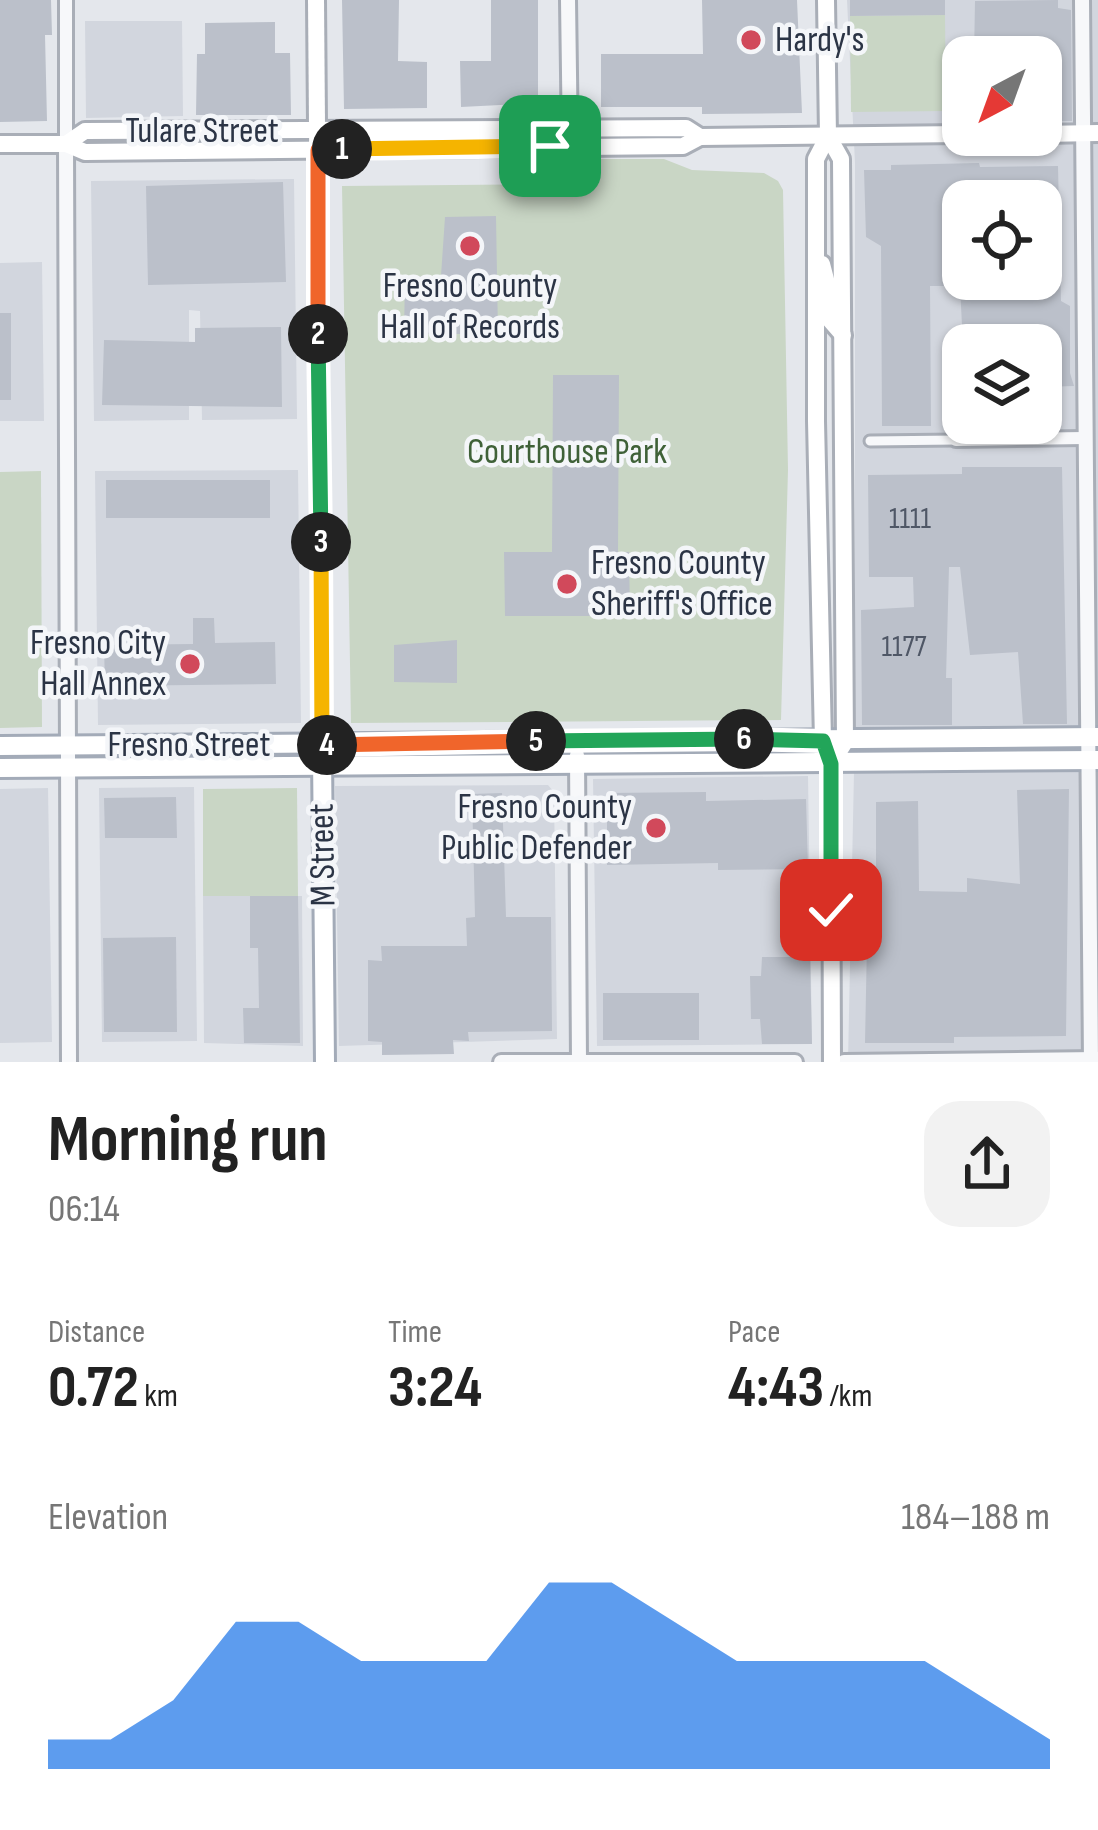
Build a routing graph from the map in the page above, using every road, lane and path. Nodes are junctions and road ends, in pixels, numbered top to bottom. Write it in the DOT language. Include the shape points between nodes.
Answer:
graph roads {
  1 [pos="67,0"];
  2 [pos="316,0"];
  3 [pos="568,0"];
  4 [pos="826,0"];
  5 [pos="1082,0"];
  6 [pos="318,130"];
  7 [pos="1091,133"];
  8 [pos="942,134"];
  9 [pos="828,136"];
  10 [pos="570,137"];
  11 [pos="0,144"];
  12 [pos="66,144"];
  13 [pos="318,150"];
  14 [pos="815,239"];
  15 [pos="843,335"];
  16 [pos="1091,438"];
  17 [pos="942,440"];
  18 [pos="870,441"];
  19 [pos="1094,738"];
  20 [pos="544,740"];
  21 [pos="576,741"];
  22 [pos="823,741"];
  23 [pos="845,742"];
  24 [pos="0,746"];
  25 [pos="66,746"];
  26 [pos="322,755"];
  27 [pos="1094,760"];
  28 [pos="577,764"];
  29 [pos="831,764"];
  30 [pos="429,766"];
  31 [pos="0,768"];
  32 [pos="66,768"];
  33 [pos="1093,1060"];
  34 [pos="578,1061"];
  35 [pos="69,1062"];
  36 [pos="326,1062"];
  37 [pos="501,1062"];
  38 [pos="795,1062"];
  39 [pos="832,1062"];
  40 [pos="844,1062"];
  1 -- 12 [label="street"];
  2 -- 6 [label="main road, M Street"];
  3 -- 10 [label="street"];
  4 -- 9 [label="main road"];
  5 -- 7 [label="street"];
  6 -- 10 [label="main road, Tulare Street"];
  6 -- 12 [label="main road, Tulare Street" via="85,131"];
  6 -- 13 [label="main road, M Street"];
  7 -- 16 [label="street"];
  8 -- 9 [label="main road, Tulare Street"];
  9 -- 10 [label="main road, Tulare Street" via="700,136 683,146"];
  9 -- 14 [label="main road" via="816,159"];
  9 -- 15 [label="main road" via="841,159"];
  10 -- 13 [label="main road, Tulare Street"];
  11 -- 12 [label="main road, Tulare Street"];
  12 -- 13 [label="main road, Tulare Street" via="85,152"];
  12 -- 25 [label="street"];
  13 -- 26 [label="main road, M Street"];
  14 -- 15 [label="main road" via="829,319"];
  14 -- 22 [label="main road"];
  15 -- 23 [label="main road"];
  16 -- 19 [label="street"];
  17 -- 18 [label="street"];
  19 -- 23 [label="main road, Fresno Street"];
  19 -- 27 [label="street"];
  20 -- 21 [label="main road, Fresno Street"];
  20 -- 26 [label="main road, Fresno Street"];
  20 -- 30 [label="main road" via="534,754"];
  21 -- 22 [label="main road, Fresno Street"];
  21 -- 28 [label="street"];
  22 -- 23 [label="main road, Fresno Street"];
  22 -- 29 [label="main road"];
  23 -- 29 [label="main road"];
  24 -- 25 [label="main road, Fresno Street"];
  25 -- 26 [label="main road, Fresno Street"];
  25 -- 32 [label="street"];
  26 -- 30 [label="main road, Fresno Street"];
  26 -- 32 [label="main road, Fresno Street"];
  26 -- 36 [label="main road, M Street"];
  27 -- 29 [label="main road, Fresno Street"];
  27 -- 33 [label="street"];
  28 -- 29 [label="main road, Fresno Street"];
  28 -- 30 [label="main road, Fresno Street"];
  28 -- 34 [label="street"];
  29 -- 39 [label="main road"];
  31 -- 32 [label="main road, Fresno Street"];
  32 -- 35 [label="street"];
  33 -- 40 [label="street"];
  34 -- 37 [label="street"];
  34 -- 38 [label="street"];
}
